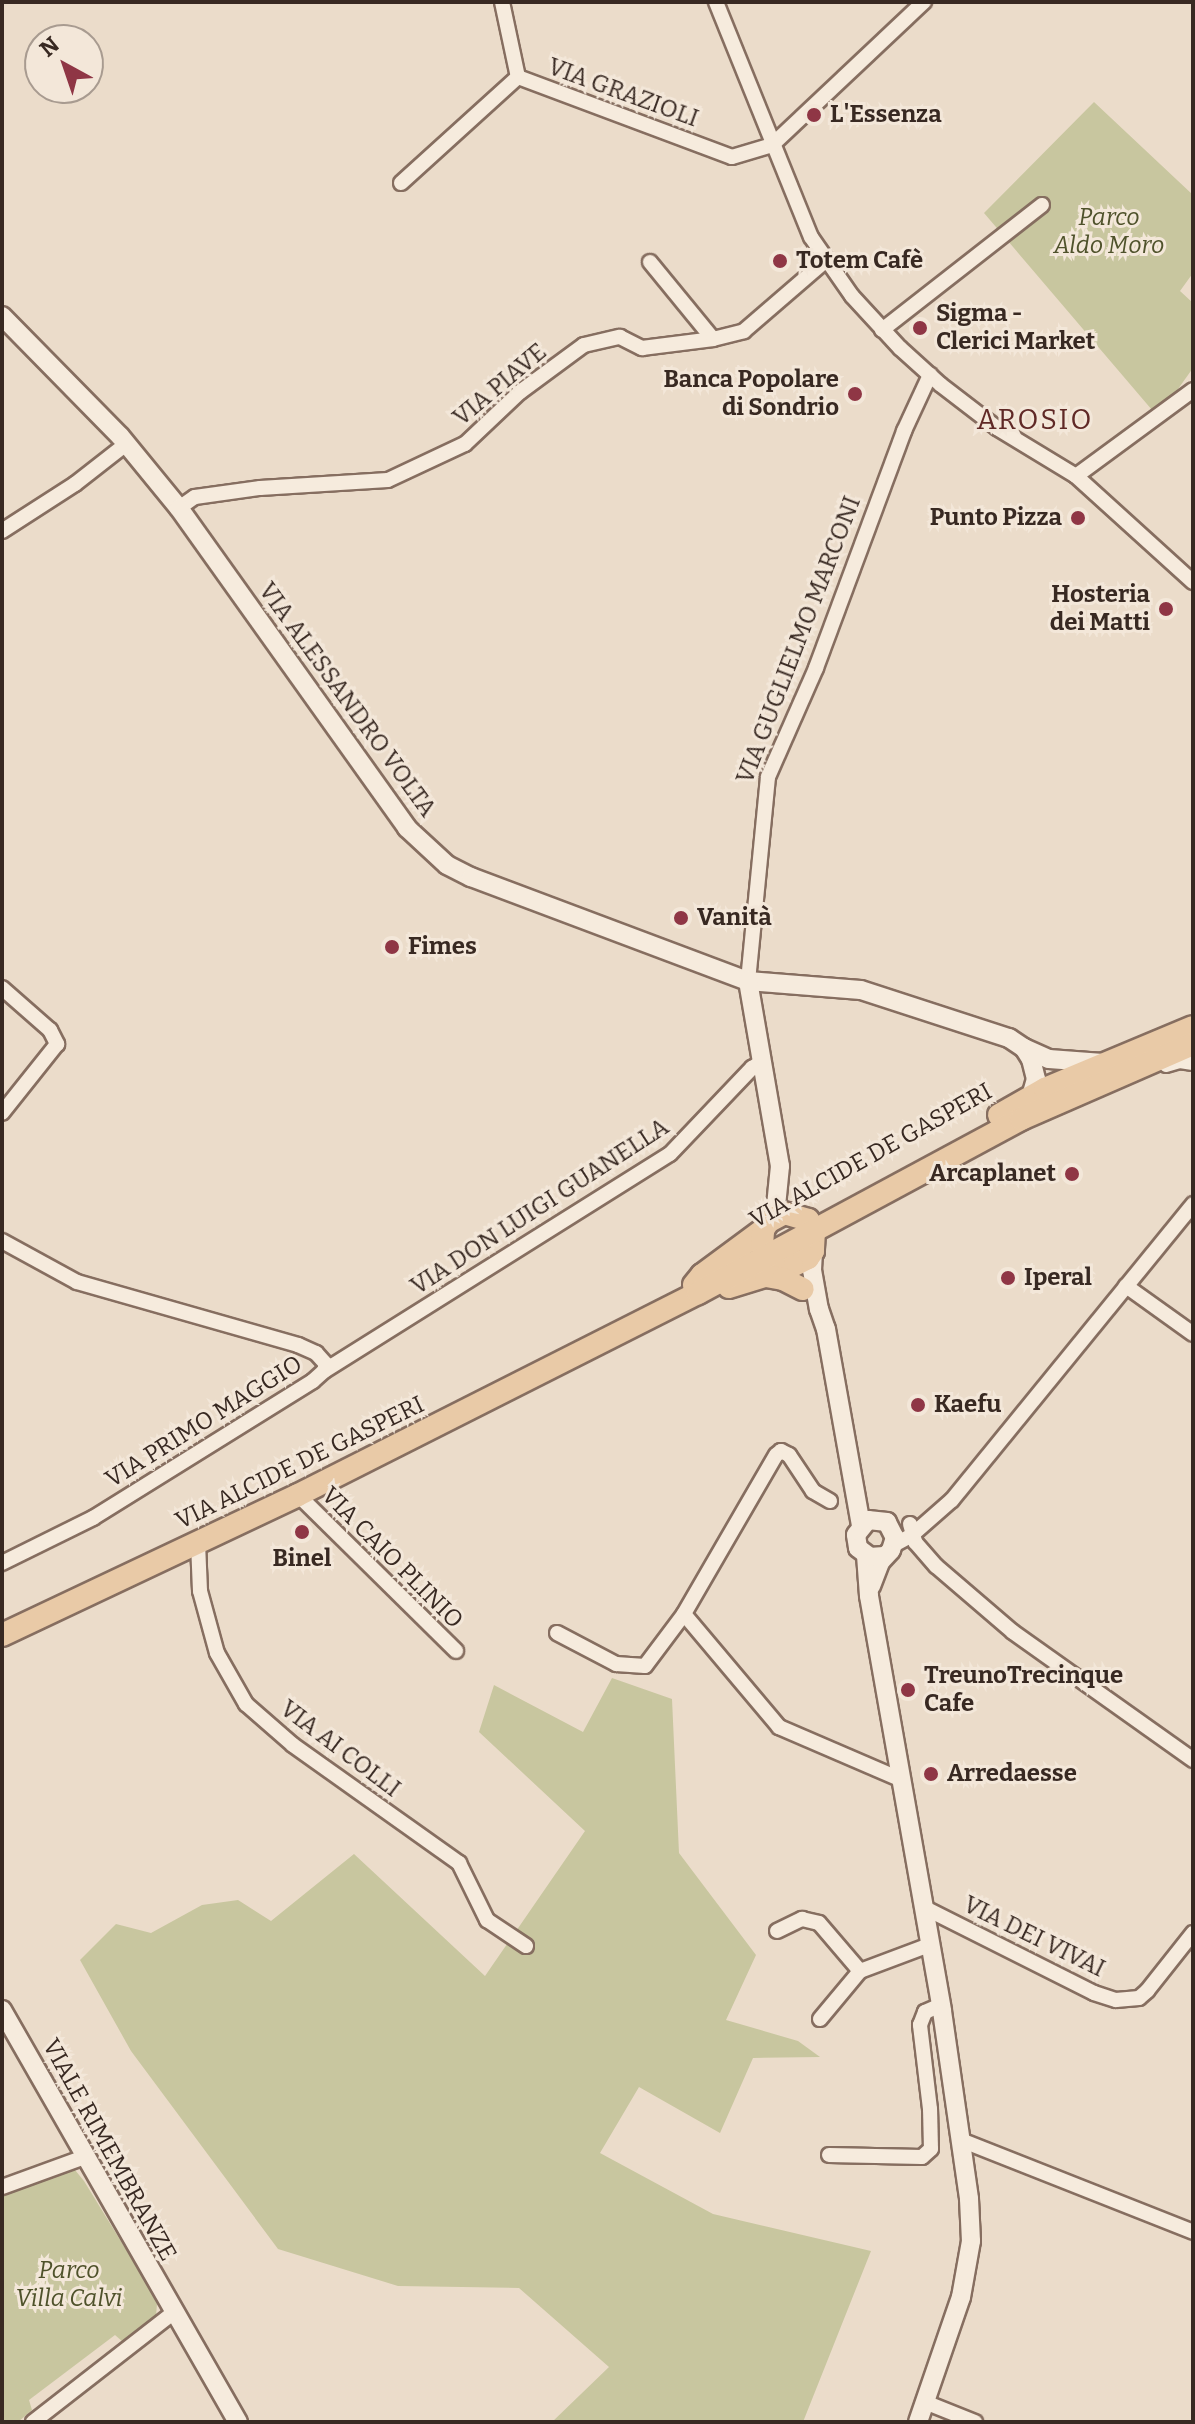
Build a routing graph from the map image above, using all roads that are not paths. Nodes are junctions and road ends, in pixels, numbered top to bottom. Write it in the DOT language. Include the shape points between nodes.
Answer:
graph roads {
  1 [pos="502,2"];
  2 [pos="716,2"];
  3 [pos="924,2"];
  4 [pos="518,77"];
  5 [pos="772,145"];
  6 [pos="401,183"];
  7 [pos="1042,205"];
  8 [pos="825,261"];
  9 [pos="650,262"];
  10 [pos="2,316"];
  11 [pos="882,330"];
  12 [pos="713,339"];
  13 [pos="930,375"];
  14 [pos="1193,390"];
  15 [pos="126,444"];
  16 [pos="1076,476"];
  17 [pos="179,508"];
  18 [pos="2,531"];
  19 [pos="1193,582"];
  20 [pos="748,981"];
  21 [pos="2,988"];
  22 [pos="1193,1027"];
  23 [pos="1024,1048"];
  24 [pos="1191,1056"];
  25 [pos="763,1061"];
  26 [pos="1106,1064"];
  27 [pos="1031,1097"];
  28 [pos="2,1113"];
  29 [pos="862,1204"];
  30 [pos="1193,1204"];
  31 [pos="812,1234"];
  32 [pos="2,1241"];
  33 [pos="770,1242"];
  34 [pos="1126,1286"];
  35 [pos="696,1289"];
  36 [pos="803,1289"];
  37 [pos="819,1309"];
  38 [pos="1193,1334"];
  39 [pos="324,1371"];
  40 [pos="298,1495"];
  41 [pos="830,1501"];
  42 [pos="887,1537"];
  43 [pos="198,1543"];
  44 [pos="2,1563"];
  45 [pos="936,1566"];
  46 [pos="684,1614"];
  47 [pos="557,1633"];
  48 [pos="2,1635"];
  49 [pos="456,1651"];
  50 [pos="1193,1760"];
  51 [pos="900,1779"];
  52 [pos="923,1907"];
  53 [pos="777,1931"];
  54 [pos="1193,1933"];
  55 [pos="929,1945"];
  56 [pos="526,1946"];
  57 [pos="860,1971"];
  58 [pos="941,2005"];
  59 [pos="2,2010"];
  60 [pos="820,2019"];
  61 [pos="961,2140"];
  62 [pos="829,2155"];
  63 [pos="87,2156"];
  64 [pos="2,2187"];
  65 [pos="1193,2232"];
  66 [pos="173,2313"];
  67 [pos="925,2402"];
  68 [pos="33,2422"];
  69 [pos="238,2422"];
  70 [pos="918,2422"];
  71 [pos="975,2422"];
  1 -- 4 [label="street"];
  2 -- 5 [label="street"];
  3 -- 5 [label="street"];
  4 -- 5 [label="street, VIA GRAZIOLI" via="732,157"];
  4 -- 6 [label="street, VIA GRAZIOLI"];
  5 -- 8 [label="street"];
  7 -- 11 [label="street"];
  8 -- 11 [label="street"];
  8 -- 12 [label="street, VIA PIAVE" via="744,331"];
  9 -- 12 [label="street"];
  10 -- 15 [label="street, VIA ALESSANDRO VOLTA"];
  11 -- 13 [label="street"];
  12 -- 17 [label="street, VIA PIAVE" via="642,348 620,337 584,345 520,392 465,444 388,480 260,488 195,497"];
  13 -- 16 [label="street" via="997,428"];
  13 -- 20 [label="street, VIA GUGLIELMO MARCONI" via="768,777"];
  14 -- 16 [label="street"];
  15 -- 17 [label="street, VIA ALESSANDRO VOLTA"];
  15 -- 18 [label="street"];
  16 -- 19 [label="street"];
  17 -- 20 [label="street, VIA ALESSANDRO VOLTA" via="427,849 471,877"];
  20 -- 23 [label="street, VIA ALESSANDRO VOLTA" via="861,990 1009,1038"];
  20 -- 25 [label="street, VIA GUGLIELMO MARCONI"];
  21 -- 28 [label="street" via="50,1030 57,1044"];
  22 -- 26 [label="main road, VIA ALCIDE DE GASPERI"];
  23 -- 26 [label="street, VIA ALESSANDRO VOLTA" via="1049,1059"];
  23 -- 27 [label="street" via="1036,1079"];
  24 -- 29 [label="main road, VIA ALCIDE DE GASPERI" via="1021,1119"];
  25 -- 33 [label="street, VIA GUGLIELMO MARCONI" via="780,1166"];
  25 -- 39 [label="street, VIA DON LUIGI GUANELLA" via="670,1154"];
  26 -- 27 [label="main road, VIA ALCIDE DE GASPERI"];
  27 -- 29 [label="main road" via="1020,1111"];
  27 -- 31 [label="main road, VIA ALCIDE DE GASPERI"];
  29 -- 31 [label="main road, VIA ALCIDE DE GASPERI"];
  30 -- 34 [label="street"];
  31 -- 33 [label="main road, VIA ALCIDE DE GASPERI"];
  31 -- 33 [label="main road" via="794,1213"];
  31 -- 37 [label="street"];
  32 -- 39 [label="street, VIA PRIMO MAGGIO" via="77,1282 307,1348 322,1358"];
  33 -- 35 [label="main road, VIA ALCIDE DE GASPERI"];
  33 -- 36 [label="street"];
  34 -- 38 [label="street"];
  34 -- 42 [label="street" via="952,1500 931,1517"];
  35 -- 36 [label="main road" via="712,1294 766,1276"];
  35 -- 40 [label="main road, VIA ALCIDE DE GASPERI"];
  36 -- 37 [label="street"];
  37 -- 42 [label="street" via="855,1488"];
  39 -- 44 [label="street, VIA PRIMO MAGGIO" via="93,1518"];
  40 -- 43 [label="main road, VIA ALCIDE DE GASPERI"];
  40 -- 49 [label="street, VIA CAIO PLINIO"];
  41 -- 46 [label="street" via="813,1491 781,1451"];
  42 -- 45 [label="street"];
  42 -- 45 [label="street"];
  42 -- 51 [label="street" via="869,1596"];
  43 -- 48 [label="main road, VIA ALCIDE DE GASPERI"];
  43 -- 56 [label="street, VIA AI COLLI" via="200,1591 217,1653 246,1704 293,1745 459,1863 487,1920"];
  45 -- 50 [label="street" via="1013,1632"];
  46 -- 47 [label="street" via="645,1666 616,1664"];
  46 -- 51 [label="street" via="779,1727"];
  51 -- 52 [label="street"];
  52 -- 54 [label="street, VIA DEI VIVAI" via="1116,2000 1139,1998"];
  52 -- 55 [label="street"];
  53 -- 57 [label="street" via="802,1919 819,1923"];
  55 -- 57 [label="street"];
  55 -- 58 [label="street"];
  57 -- 60 [label="street"];
  58 -- 61 [label="street"];
  58 -- 62 [label="street" via="925,2012 920,2025 931,2149 922,2157"];
  59 -- 63 [label="street, VIALE RIMEMBRANZE"];
  61 -- 65 [label="street"];
  61 -- 67 [label="street" via="971,2241 961,2297"];
  63 -- 64 [label="street"];
  63 -- 66 [label="street, VIALE RIMEMBRANZE"];
  66 -- 68 [label="street"];
  66 -- 69 [label="street, VIALE RIMEMBRANZE"];
  67 -- 70 [label="street"];
  67 -- 71 [label="street"];
}
